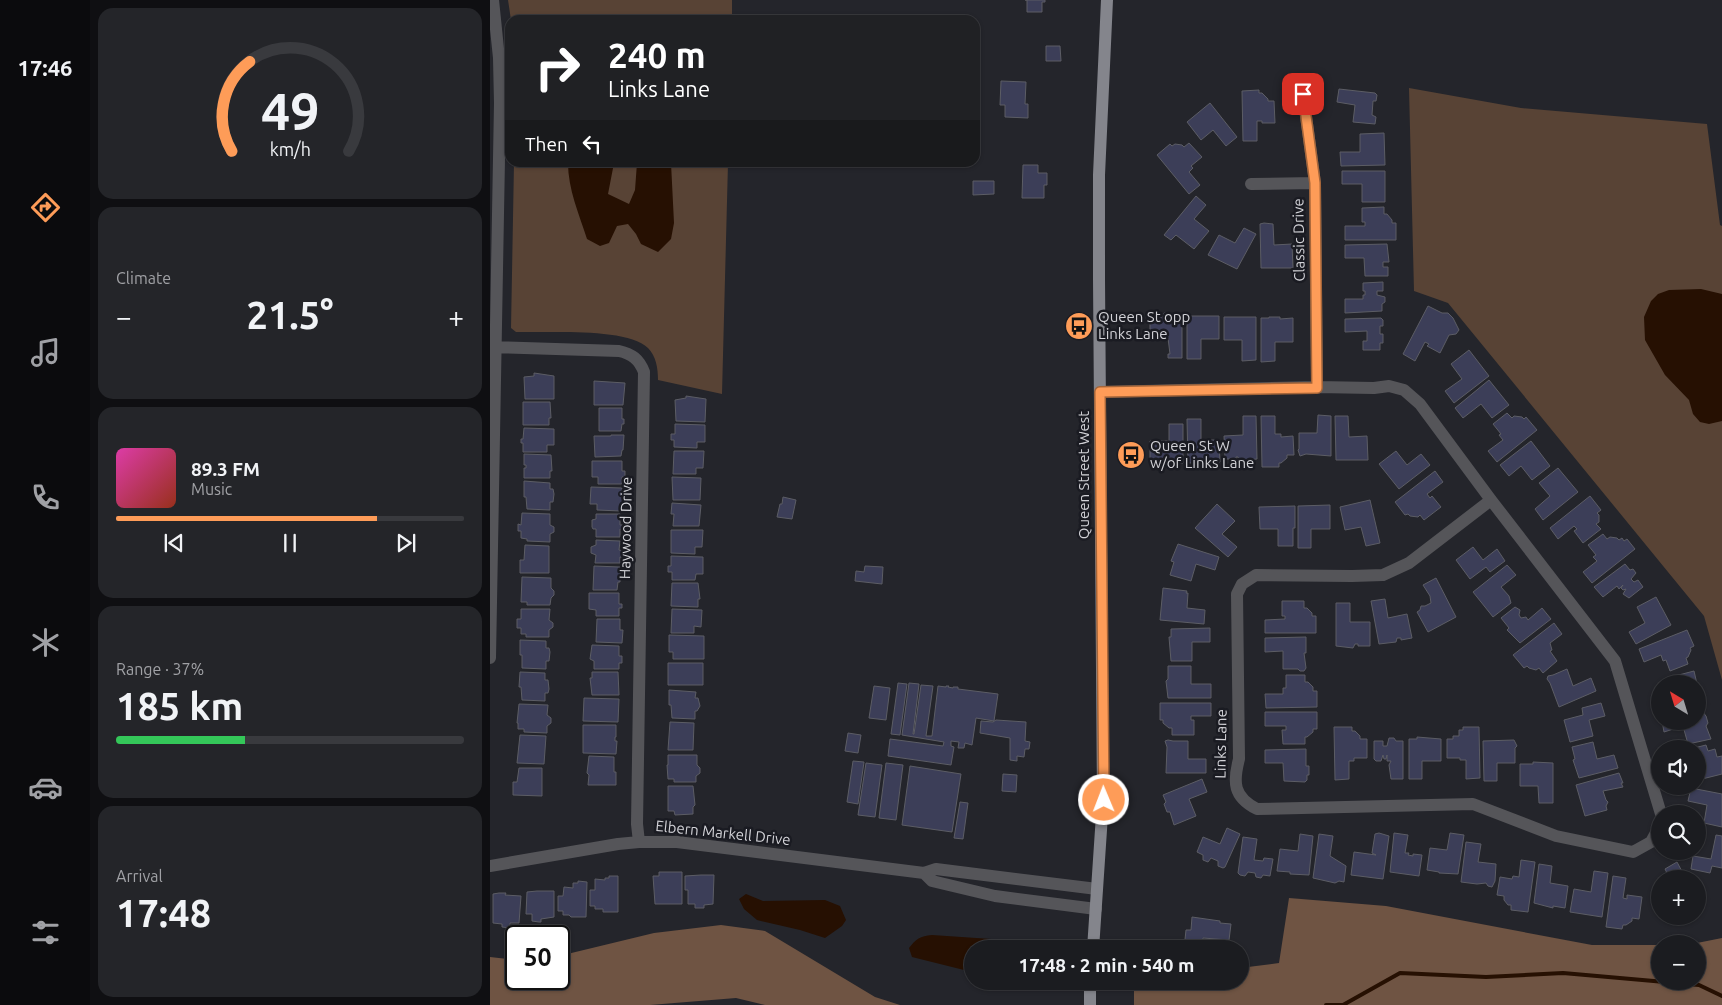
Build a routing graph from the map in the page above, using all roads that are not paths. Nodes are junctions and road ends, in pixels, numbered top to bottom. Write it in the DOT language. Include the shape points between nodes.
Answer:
graph roads {
  1 [pos="493,0"];
  2 [pos="1107,0"];
  3 [pos="1303,94"];
  4 [pos="1315,183"];
  5 [pos="1250,184"];
  6 [pos="493,347"];
  7 [pos="1317,388"];
  8 [pos="1100,392"];
  9 [pos="1491,500"];
  10 [pos="491,506"];
  11 [pos="490,652"];
  12 [pos="490,658"];
  13 [pos="1658,805"];
  14 [pos="638,842"];
  15 [pos="1651,842"];
  16 [pos="490,866"];
  17 [pos="924,873"];
  18 [pos="1097,889"];
  19 [pos="1096,909"];
  20 [pos="1094,940"];
  21 [pos="1090,990"];
  22 [pos="1090,1005"];
  1 -- 6 [label="street" via="500,79"];
  2 -- 8 [label="main road, Queen Street West" via="1099,175"];
  3 -- 4 [label="street, Classic Drive"];
  4 -- 5 [label="street"];
  4 -- 7 [label="street, Classic Drive"];
  6 -- 10 [label="street"];
  6 -- 14 [label="street, Haywood Drive" via="619,351 638,360 644,372"];
  7 -- 8 [label="street"];
  7 -- 9 [label="street" via="1389,386 1404,390 1420,404"];
  8 -- 18 [label="main road, Queen Street West" via="1104,800"];
  9 -- 13 [label="street" via="1616,661"];
  9 -- 15 [label="street, Links Lane" via="1409,563 1383,574 1256,575 1242,584 1237,594 1238,759 1235,777 1238,792 1244,803 1257,809 1473,804 1556,836 1633,852"];
  10 -- 11 [label="street"];
  11 -- 12 [label="street"];
  14 -- 16 [label="street, Elbern Markell Drive"];
  14 -- 17 [label="street, Elbern Markell Drive" via="699,844"];
  17 -- 18 [label="street, Elbern Markell Drive" via="936,869"];
  17 -- 19 [label="street, Elbern Markell Drive" via="932,880 995,896"];
  18 -- 19 [label="main road, Queen Street West"];
  19 -- 20 [label="main road, Queen Street West"];
  21 -- 22 [label="main road"];
}
